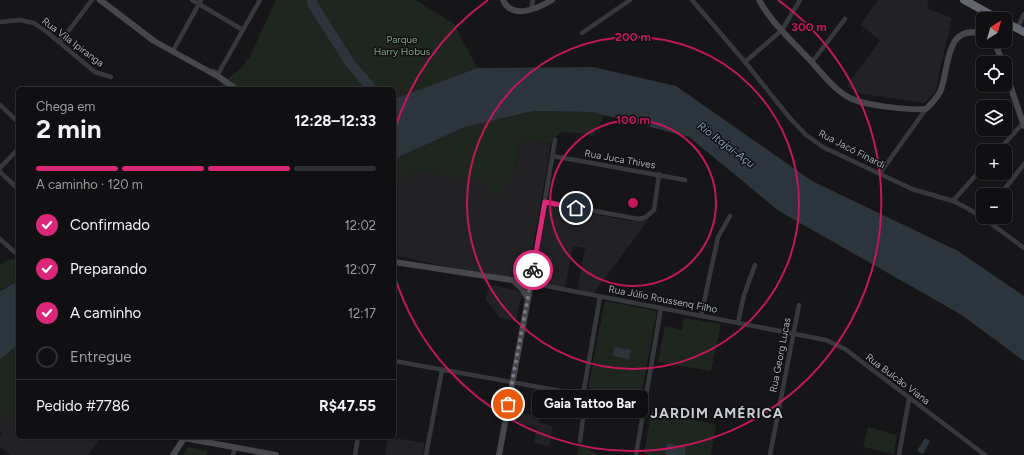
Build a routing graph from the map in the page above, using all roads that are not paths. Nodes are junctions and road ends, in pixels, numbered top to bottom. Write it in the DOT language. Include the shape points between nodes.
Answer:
graph roads {
  1 [pos="92,0"];
  2 [pos="100,0"];
  3 [pos="192,0"];
  4 [pos="260,0"];
  5 [pos="503,0"];
  6 [pos="533,0"];
  7 [pos="552,0"];
  8 [pos="630,0"];
  9 [pos="692,0"];
  10 [pos="759,0"];
  11 [pos="800,0"];
  12 [pos="964,0"];
  13 [pos="200,2"];
  14 [pos="974,2"];
  15 [pos="531,9"];
  16 [pos="989,12"];
  17 [pos="1024,14"];
  18 [pos="845,19"];
  19 [pos="0,22"];
  20 [pos="1012,26"];
  21 [pos="243,30"];
  22 [pos="782,30"];
  23 [pos="1021,31"];
  24 [pos="582,33"];
  25 [pos="976,34"];
  26 [pos="60,42"];
  27 [pos="173,51"];
  28 [pos="745,62"];
  29 [pos="812,62"];
  30 [pos="111,77"];
  31 [pos="233,87"];
  32 [pos="1012,91"];
  33 [pos="0,104"];
  34 [pos="926,109"];
  35 [pos="16,120"];
  36 [pos="1023,124"];
  37 [pos="555,140"];
  38 [pos="1004,144"];
  39 [pos="16,151"];
  40 [pos="553,156"];
  41 [pos="1024,164"];
  42 [pos="0,168"];
  43 [pos="0,172"];
  44 [pos="880,173"];
  45 [pos="659,174"];
  46 [pos="976,175"];
  47 [pos="685,180"];
  48 [pos="16,187"];
  49 [pos="1005,188"];
  50 [pos="953,201"];
  51 [pos="545,202"];
  52 [pos="976,213"];
  53 [pos="730,216"];
  54 [pos="992,224"];
  55 [pos="0,238"];
  56 [pos="1024,248"];
  57 [pos="16,253"];
  58 [pos="396,262"];
  59 [pos="755,265"];
  60 [pos="513,280"];
  61 [pos="531,283"];
  62 [pos="600,297"];
  63 [pos="528,298"];
  64 [pos="799,305"];
  65 [pos="661,308"];
  66 [pos="701,316"];
  67 [pos="738,323"];
  68 [pos="793,333"];
  69 [pos="396,362"];
  70 [pos="442,370"];
  71 [pos="512,382"];
  72 [pos="585,395"];
  73 [pos="909,399"];
  74 [pos="645,406"];
  75 [pos="184,439"];
  76 [pos="195,439"];
  77 [pos="358,439"];
  78 [pos="580,441"];
  79 [pos="235,447"];
  80 [pos="173,455"];
  81 [pos="233,455"];
  82 [pos="276,455"];
  83 [pos="355,455"];
  84 [pos="426,455"];
  85 [pos="499,455"];
  86 [pos="636,455"];
  87 [pos="770,455"];
  88 [pos="899,455"];
  89 [pos="985,455"];
  1 -- 26 [label="street"];
  2 -- 27 [label="street" via="143,33"];
  2 -- 31 [label="street, bridge" via="154,40"];
  3 -- 13 [label="street"];
  4 -- 21 [label="street"];
  5 -- 15 [label="street" via="510,10"];
  6 -- 15 [label="street"];
  7 -- 15 [label="street"];
  8 -- 24 [label="street"];
  9 -- 28 [label="street, Rua Jacó Finardi"];
  10 -- 22 [label="street"];
  11 -- 22 [label="street"];
  12 -- 14 [label="highway"];
  13 -- 21 [label="street"];
  13 -- 27 [label="street"];
  14 -- 16 [label="highway"];
  17 -- 23 [label="street"];
  18 -- 29 [label="street"];
  19 -- 26 [label="street, Rua Vila Ipiranga" via="20,20 34,24"];
  20 -- 23 [label="highway"];
  21 -- 27 [label="street" via="218,74"];
  22 -- 28 [label="street"];
  22 -- 29 [label="street"];
  25 -- 34 [label="street" via="968,33 952,43 940,92"];
  26 -- 30 [label="street, Rua Vila Ipiranga" via="96,72"];
  28 -- 44 [label="street, Rua Jacó Finardi" via="806,135 823,147"];
  29 -- 34 [label="street" via="850,98 908,110"];
  32 -- 36 [label="street"];
  33 -- 35 [label="street"];
  34 -- 44 [label="street"];
  36 -- 38 [label="street"];
  37 -- 40 [label="street"];
  39 -- 42 [label="street"];
  40 -- 45 [label="street, Rua Juca Thives"];
  40 -- 51 [label="street"];
  41 -- 49 [label="street"];
  43 -- 48 [label="street"];
  44 -- 50 [label="street, Rua Jacó Finardi" via="920,192"];
  45 -- 47 [label="street, Rua Juca Thives"];
  45 -- 51 [label="street" via="654,210 646,217 638,219"];
  46 -- 50 [label="street"];
  50 -- 52 [label="street, Rua Jacó Finardi"];
  51 -- 61 [label="street"];
  53 -- 66 [label="street" via="718,237"];
  54 -- 56 [label="street, Rua Jacó Finardi"];
  55 -- 57 [label="street"];
  58 -- 60 [label="street"];
  59 -- 67 [label="street" via="744,295"];
  60 -- 61 [label="street"];
  60 -- 63 [label="street" via="524,290"];
  61 -- 62 [label="street, Rua Júlio Roussenq Filho"];
  61 -- 63 [label="street"];
  62 -- 65 [label="street, Rua Júlio Roussenq Filho"];
  62 -- 72 [label="street"];
  63 -- 71 [label="street"];
  64 -- 68 [label="street, Rua Georg Lucas"];
  65 -- 66 [label="street, Rua Júlio Roussenq Filho"];
  65 -- 74 [label="street"];
  66 -- 67 [label="street, Rua Júlio Roussenq Filho"];
  67 -- 68 [label="street, Rua Júlio Roussenq Filho"];
  68 -- 73 [label="street, Rua Bulcão Viana" via="833,342"];
  68 -- 87 [label="street, Rua Georg Lucas"];
  69 -- 70 [label="street"];
  70 -- 71 [label="street"];
  70 -- 84 [label="street"];
  71 -- 72 [label="street"];
  71 -- 85 [label="street"];
  72 -- 74 [label="street"];
  72 -- 78 [label="street"];
  73 -- 88 [label="street"];
  73 -- 89 [label="street, Rua Bulcão Viana"];
  74 -- 86 [label="street"];
  75 -- 80 [label="street"];
  76 -- 79 [label="street"];
  77 -- 83 [label="street"];
  79 -- 81 [label="street"];
  79 -- 82 [label="street"];
}
